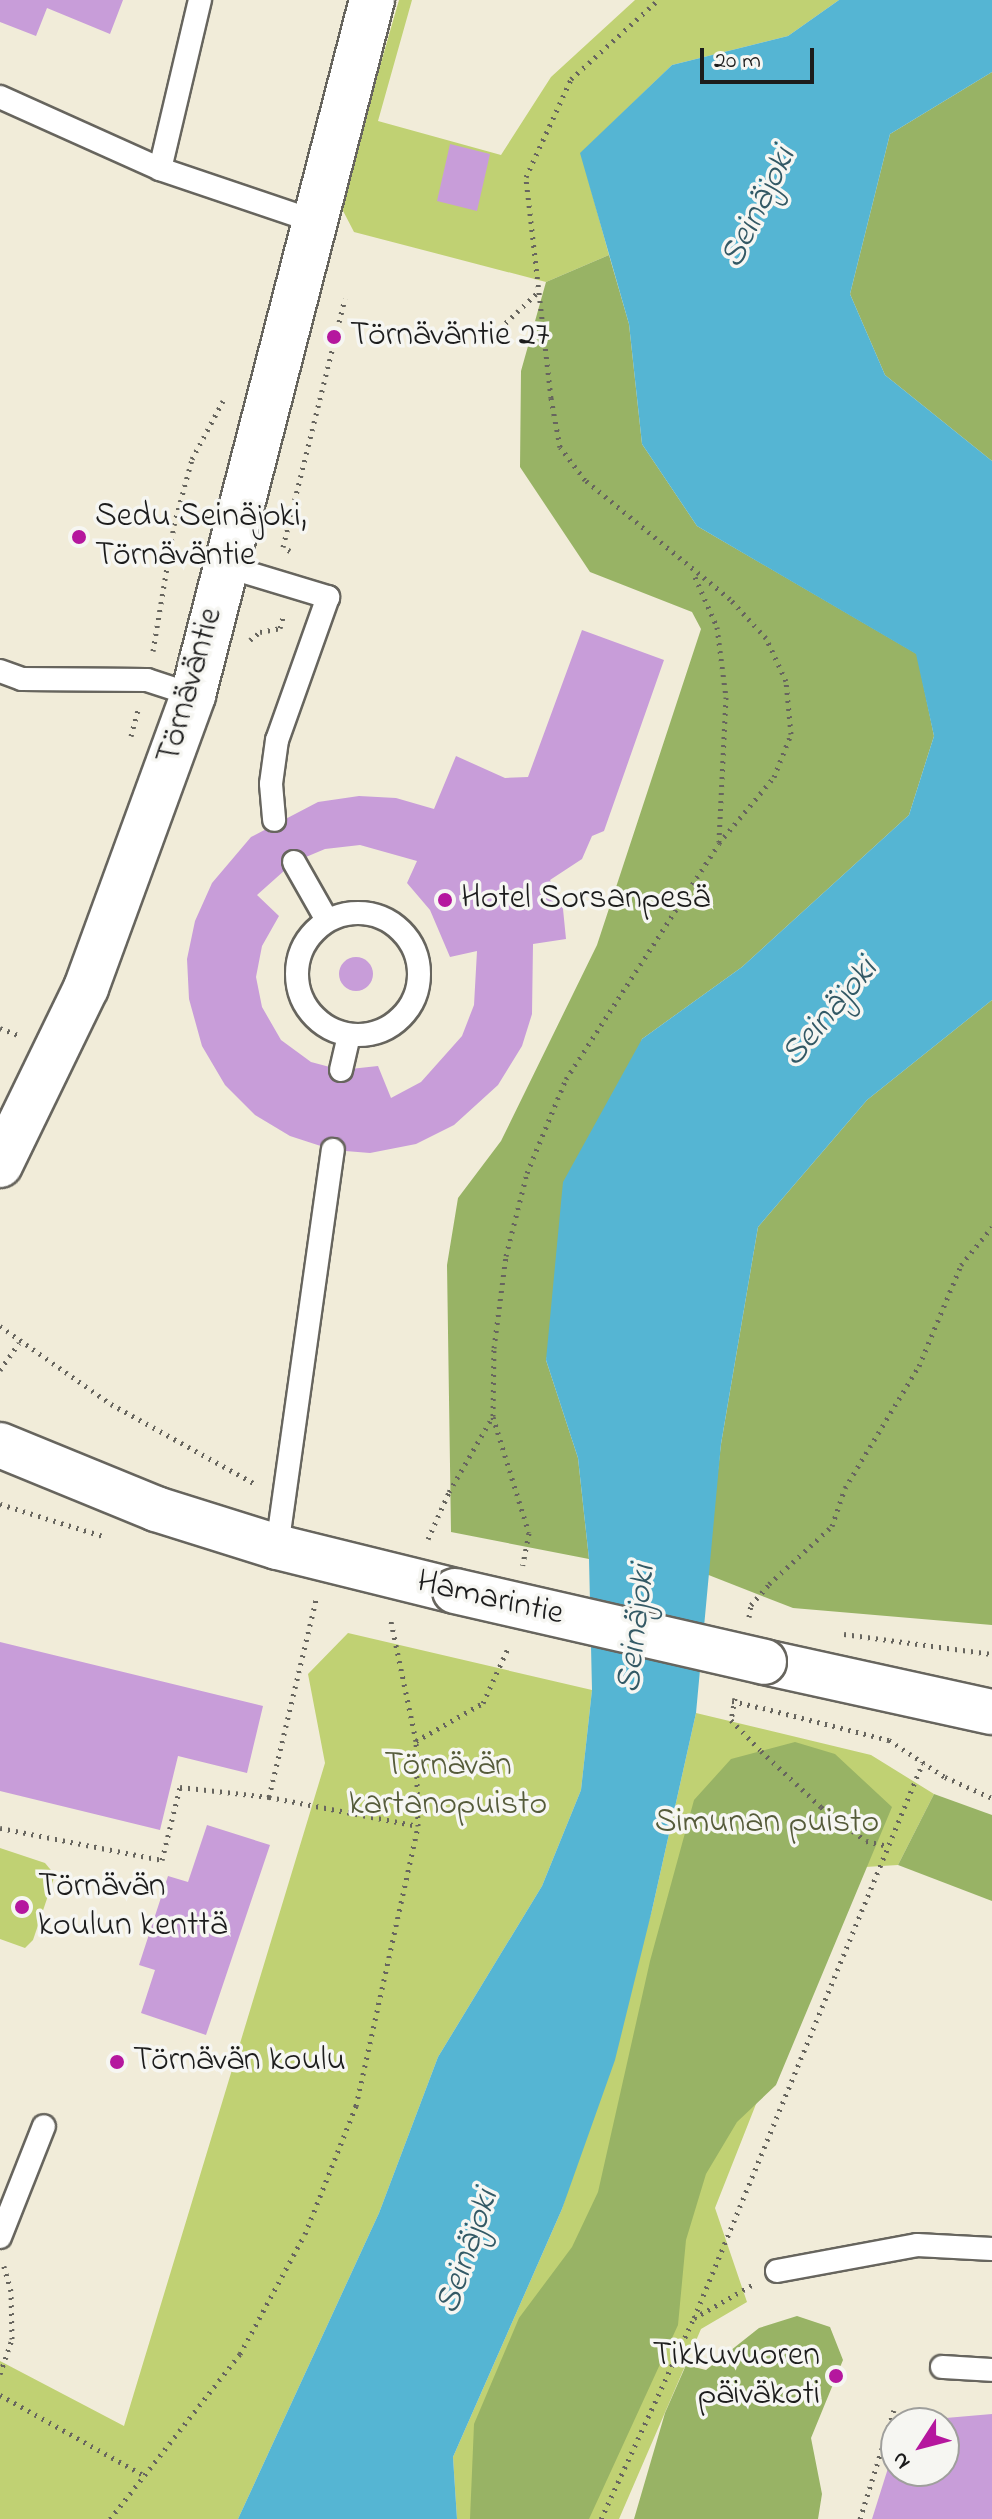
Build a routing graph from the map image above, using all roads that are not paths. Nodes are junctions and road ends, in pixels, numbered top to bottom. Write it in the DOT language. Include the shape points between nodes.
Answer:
graph roads {
  1 [pos="200,0"];
  2 [pos="372,0"];
  3 [pos="0,97"];
  4 [pos="160,169"];
  5 [pos="314,221"];
  6 [pos="225,566"];
  7 [pos="0,671"];
  8 [pos="193,695"];
  9 [pos="274,820"];
  10 [pos="294,862"];
  11 [pos="327,920"];
  12 [pos="349,1036"];
  13 [pos="341,1070"];
  14 [pos="333,1150"];
  15 [pos="0,1165"];
  16 [pos="0,1445"];
  17 [pos="277,1547"];
  18 [pos="992,1712"];
  19 [pos="44,2126"];
  20 [pos="0,2237"];
  21 [pos="992,2249"];
  22 [pos="777,2271"];
  23 [pos="942,2367"];
  24 [pos="992,2370"];
  1 -- 4 [label="lane"];
  2 -- 5 [label="main road, Törnäväntie"];
  3 -- 4 [label="lane"];
  4 -- 5 [label="lane"];
  5 -- 6 [label="main road, Törnäväntie"];
  6 -- 8 [label="main road, Törnäväntie"];
  6 -- 9 [label="lane" via="328,597 277,740 271,784"];
  7 -- 8 [label="lane" via="22,679 147,680"];
  8 -- 15 [label="main road, Törnäväntie" via="86,988"];
  10 -- 11 [label="lane"];
  11 -- 12 [label="lane" via="309,936 299,956 297,982 313,1016"];
  11 -- 12 [label="lane" via="358,913 390,920 418,956 419,985 407,1013 391,1027"];
  12 -- 13 [label="lane"];
  14 -- 17 [label="lane"];
  16 -- 17 [label="main road, Hamarintie" via="156,1509"];
  17 -- 18 [label="main road, Hamarintie, bridge" via="749,1662"];
  19 -- 20 [label="lane"];
  21 -- 22 [label="lane" via="917,2245"];
  23 -- 24 [label="lane"];
}
